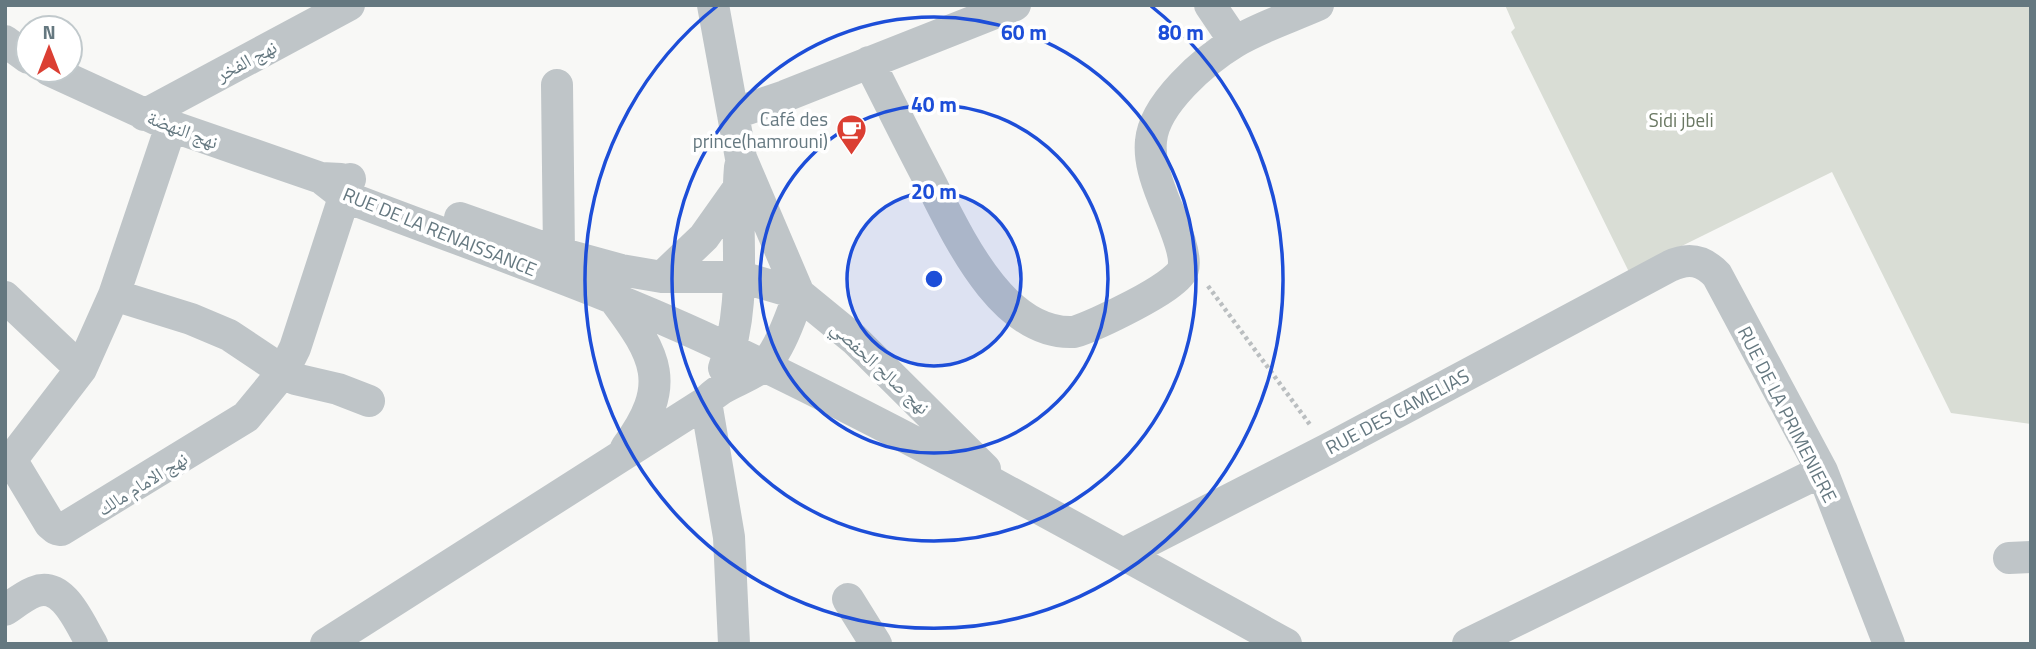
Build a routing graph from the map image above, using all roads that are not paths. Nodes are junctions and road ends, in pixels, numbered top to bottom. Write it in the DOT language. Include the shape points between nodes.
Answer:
graph roads {
  1 [pos="349,5"];
  2 [pos="713,5"];
  3 [pos="1015,5"];
  4 [pos="1210,5"];
  5 [pos="1318,5"];
  6 [pos="1235,42"];
  7 [pos="869,62"];
  8 [pos="79,84"];
  9 [pos="557,85"];
  10 [pos="733,114"];
  11 [pos="157,120"];
  12 [pos="740,173"];
  13 [pos="338,185"];
  14 [pos="559,253"];
  15 [pos="1670,266"];
  16 [pos="662,277"];
  17 [pos="741,277"];
  18 [pos="799,294"];
  19 [pos="114,295"];
  20 [pos="5,297"];
  21 [pos="613,298"];
  22 [pos="731,350"];
  23 [pos="763,366"];
  24 [pos="81,369"];
  25 [pos="283,372"];
  26 [pos="711,396"];
  27 [pos="369,401"];
  28 [pos="621,455"];
  29 [pos="8,464"];
  30 [pos="1822,471"];
  31 [pos="1003,487"];
  32 [pos="1124,554"];
  33 [pos="848,599"];
  34 [pos="5,610"];
  35 [pos="92,644"];
  36 [pos="326,644"];
  37 [pos="734,644"];
  38 [pos="876,644"];
  39 [pos="1286,644"];
  40 [pos="1468,644"];
  41 [pos="1889,644"];
  1 -- 11 [label="street, نهج الفخر"];
  2 -- 10 [label="street"];
  3 -- 7 [label="street"];
  4 -- 6 [label="street"];
  5 -- 6 [label="street"];
  6 -- 7 [label="street" via="1171,97 1153,130 1155,177 1182,252 1181,273 1165,288 1074,332 1058,333 1009,304 979,273"];
  7 -- 10 [label="street"];
  8 -- 11 [label="street, نهج النهضة"];
  9 -- 14 [label="street"];
  10 -- 12 [label="street"];
  11 -- 13 [label="street, نهج النهضة"];
  11 -- 19 [label="street"];
  12 -- 16 [label="street" via="704,237"];
  12 -- 17 [label="street"];
  12 -- 18 [label="street"];
  13 -- 14 [label="street, RUE DE LA RENAISSANCE"];
  13 -- 21 [label="street, RUE DE LA RENAISSANCE"];
  13 -- 25 [label="street" via="295,348"];
  14 -- 16 [label="street, RUE DE LA RENAISSANCE"];
  15 -- 30 [label="street, RUE DE LA PRIMENIERE" via="1693,260 1717,275"];
  15 -- 32 [label="street, RUE DES CAMELIAS"];
  16 -- 17 [label="street, RUE DE LA RENAISSANCE"];
  17 -- 18 [label="street, نهج صالح الحفصي"];
  17 -- 22 [label="street"];
  18 -- 23 [label="street" via="782,338"];
  18 -- 31 [label="street, نهج صالح الحفصي" via="854,339"];
  19 -- 24 [label="street"];
  19 -- 25 [label="street" via="229,335"];
  20 -- 24 [label="street"];
  21 -- 22 [label="street, RUE DE LA RENAISSANCE"];
  21 -- 28 [label="street" via="638,331 654,371 654,395 644,424"];
  22 -- 23 [label="street, نهج صالح الحفصي"];
  22 -- 26 [label="street"];
  23 -- 26 [label="street"];
  23 -- 31 [label="street, نهج صالح الحفصي"];
  24 -- 29 [label="street"];
  25 -- 27 [label="street"];
  25 -- 29 [label="street, نهج الامام مالك" via="231,428 61,530 50,524"];
  26 -- 28 [label="street"];
  26 -- 37 [label="street" via="729,537"];
  28 -- 36 [label="street"];
  30 -- 40 [label="street"];
  30 -- 41 [label="street, RUE DE LA PRIMENIERE"];
  31 -- 32 [label="street, نهج صالح الحفصي"];
  32 -- 39 [label="street, نهج صالح الحفصي"];
  33 -- 38 [label="street"];
  34 -- 35 [label="street" via="35,591 57,593"];
}
